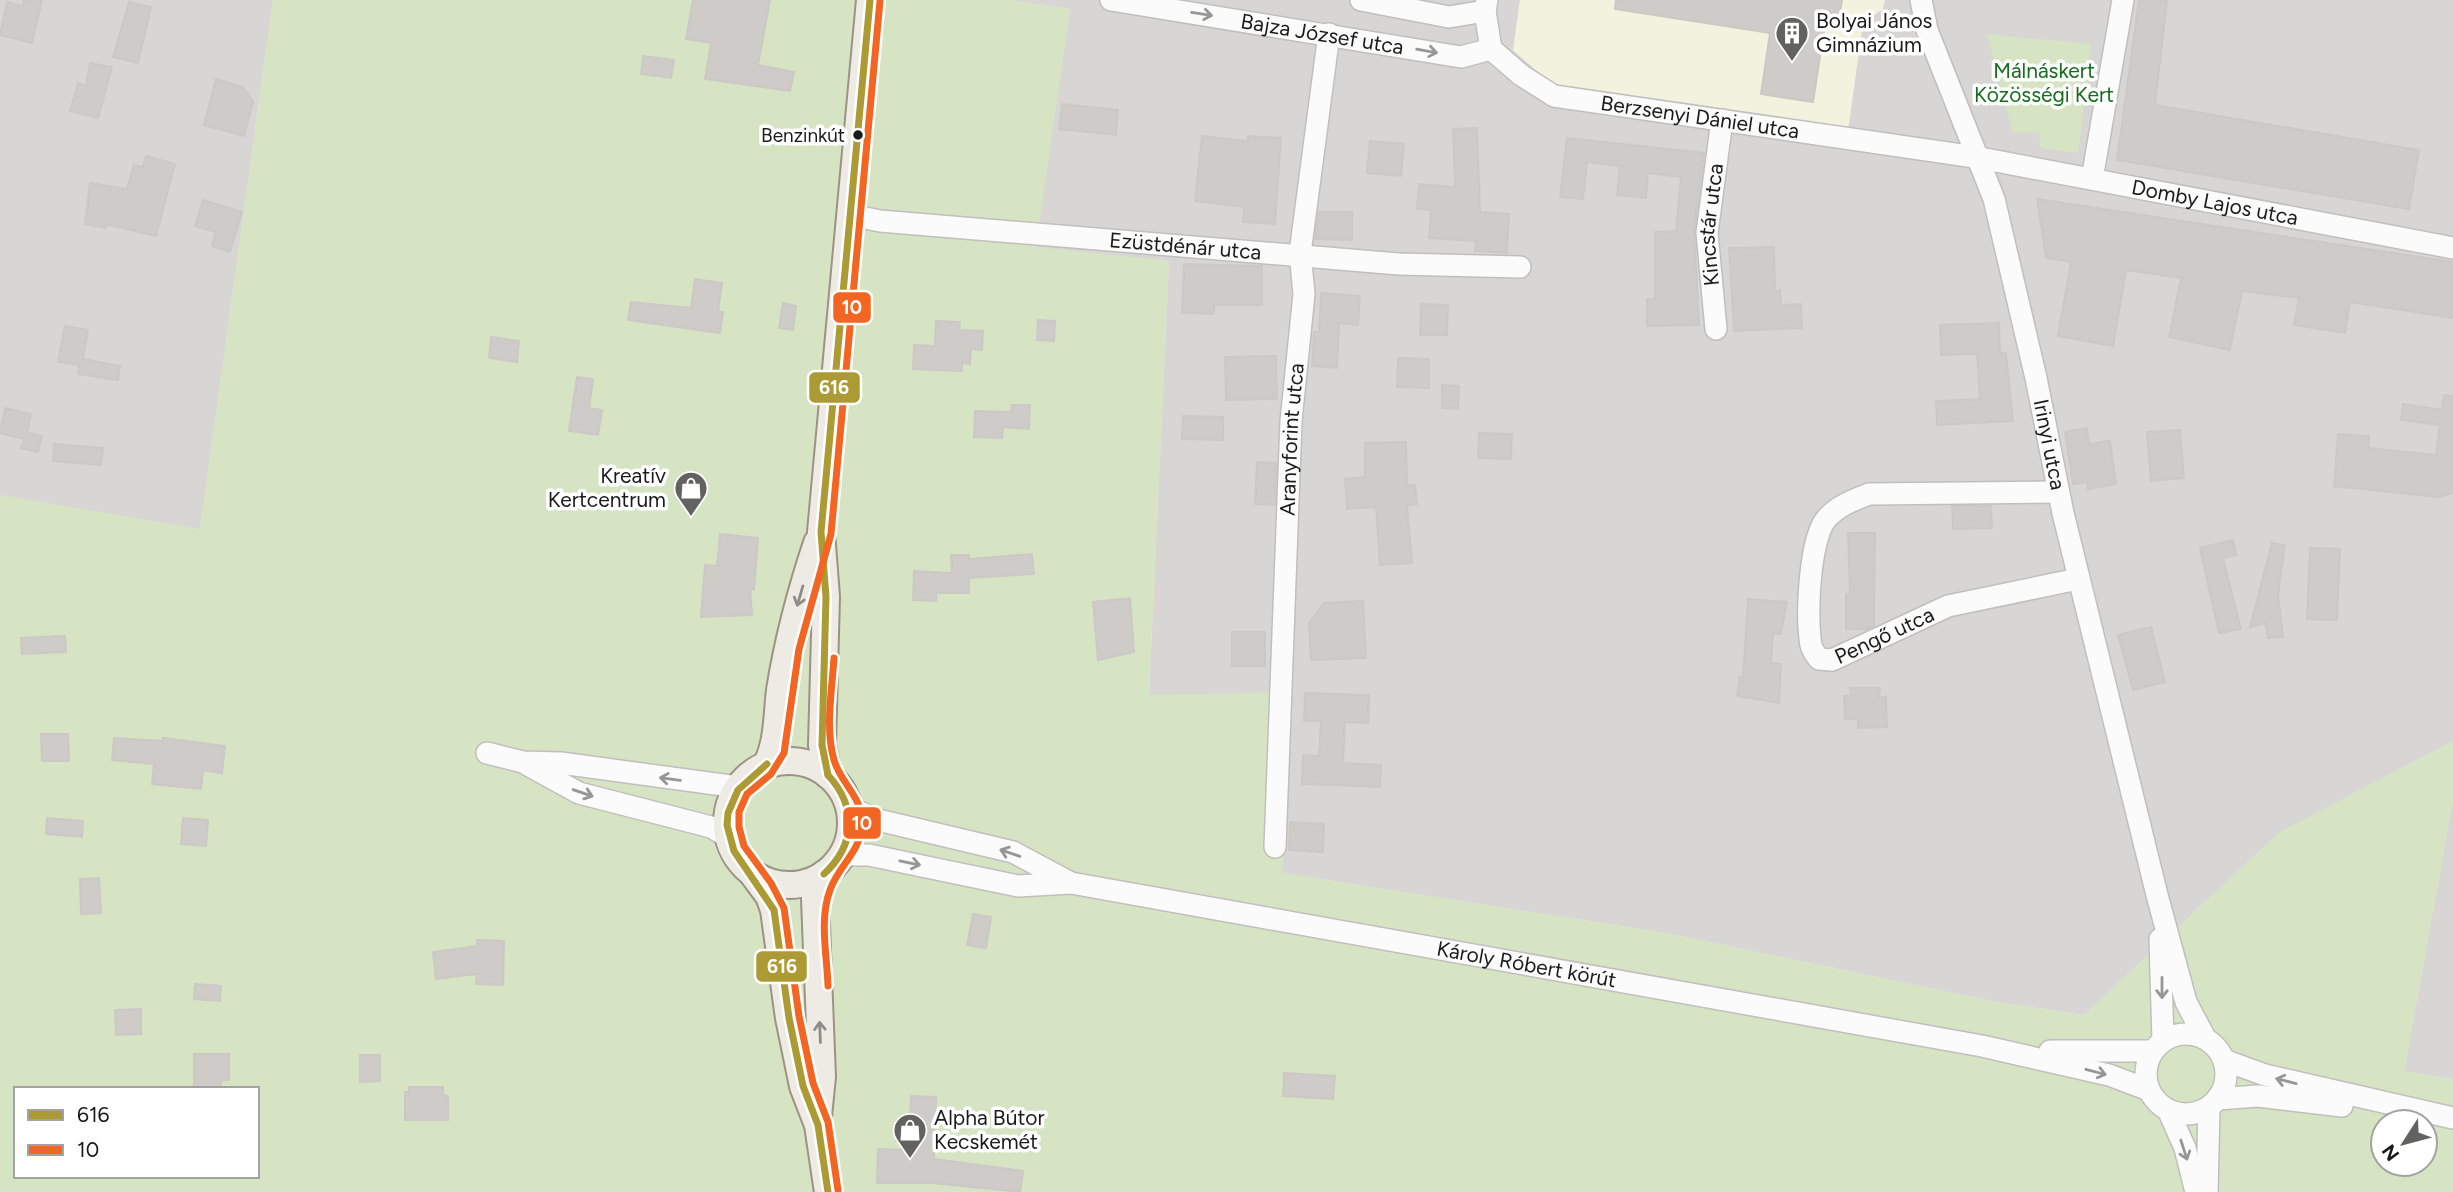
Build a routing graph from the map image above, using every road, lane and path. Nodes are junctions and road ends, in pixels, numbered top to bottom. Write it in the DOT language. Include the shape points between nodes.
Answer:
graph roads {
  1 [pos="870,0"];
  2 [pos="1111,0"];
  3 [pos="1361,0"];
  4 [pos="1921,0"];
  5 [pos="2123,0"];
  6 [pos="1486,5"];
  7 [pos="1232,9"];
  8 [pos="1329,34"];
  9 [pos="1491,49"];
  10 [pos="1722,120"];
  11 [pos="1975,157"];
  12 [pos="2092,179"];
  13 [pos="851,215"];
  14 [pos="2453,248"];
  15 [pos="1300,253"];
  16 [pos="1520,267"];
  17 [pos="1716,329"];
  18 [pos="2058,492"];
  19 [pos="821,532"];
  20 [pos="2078,579"];
  21 [pos="487,753"];
  22 [pos="523,762"];
  23 [pos="767,764"];
  24 [pos="828,775"];
  25 [pos="738,787"];
  26 [pos="849,808"];
  27 [pos="729,836"];
  28 [pos="1275,847"];
  29 [pos="833,864"];
  30 [pos="752,873"];
  31 [pos="1071,883"];
  32 [pos="2157,895"];
  33 [pos="2205,1038"];
  34 [pos="1982,1046"];
  35 [pos="2157,1046"];
  36 [pos="2224,1059"];
  37 [pos="2149,1090"];
  38 [pos="2213,1103"];
  39 [pos="2382,1108"];
  40 [pos="2407,1108"];
  41 [pos="2168,1110"];
  42 [pos="818,1125"];
  43 [pos="828,1192"];
  44 [pos="2196,1192"];
  45 [pos="2207,1192"];
  1 -- 13 [label="main road"];
  2 -- 7 [label="street, Bajza József utca, one-way"];
  3 -- 6 [label="street, Bajza József utca" via="1449,17"];
  4 -- 11 [label="street, Irinyi utca" via="1927,30"];
  5 -- 12 [label="street"];
  6 -- 9 [label="street"];
  7 -- 8 [label="street, Bajza József utca"];
  8 -- 9 [label="street, Bajza József utca, one-way" via="1461,57"];
  8 -- 15 [label="street, Aranyforint utca"];
  9 -- 10 [label="street, Berzsenyi Dániel utca" via="1554,96"];
  10 -- 11 [label="street, Berzsenyi Dániel utca"];
  10 -- 17 [label="street, Kincstár utca" via="1707,233"];
  11 -- 12 [label="street, Domby Lajos utca"];
  11 -- 18 [label="street, Irinyi utca" via="1994,198 2006,243"];
  12 -- 14 [label="street, Domby Lajos utca"];
  13 -- 15 [label="street, Ezüstdénár utca" via="880,221"];
  13 -- 19 [label="main road"];
  15 -- 16 [label="street, Ezüstdénár utca" via="1399,264"];
  15 -- 28 [label="street, Aranyforint utca" via="1304,294 1291,421"];
  18 -- 20 [label="street, Irinyi utca"];
  18 -- 20 [label="street, Pengő utca" via="1869,494 1843,505 1826,519 1816,539 1811,563 1811,647 1819,659 1832,660 1948,606"];
  19 -- 23 [label="main road, one-way" via="798,600 780,690 774,751"];
  19 -- 24 [label="main road" via="826,597 822,745"];
  20 -- 32 [label="street, Irinyi utca"];
  21 -- 22 [label="street"];
  25 -- 22 [label="street, one-way"];
  22 -- 27 [label="street, one-way" via="579,793 711,827"];
  23 -- 24 [label="main road" via="799,761"];
  23 -- 25 [label="main road"];
  24 -- 26 [label="main road" via="842,790"];
  25 -- 27 [label="main road" via="728,811"];
  26 -- 29 [label="main road" via="851,824"];
  31 -- 26 [label="street, Károly Róbert körút, one-way" via="1013,852 878,820"];
  27 -- 30 [label="main road" via="733,850"];
  29 -- 30 [label="main road" via="813,880 788,885"];
  29 -- 31 [label="street, Károly Róbert körút, one-way" via="869,855 1018,886"];
  42 -- 29 [label="main road, one-way" via="822,1077 816,899"];
  30 -- 42 [label="main road" via="774,910 803,1086"];
  31 -- 34 [label="street, Károly Róbert körút"];
  32 -- 33 [label="street, Irinyi utca" via="2186,1002"];
  32 -- 35 [label="street, Irinyi utca, one-way"];
  33 -- 35 [label="street" via="2183,1033"];
  33 -- 36 [label="street"];
  34 -- 35 [label="street, Károly Róbert körút" via="2052,1052"];
  34 -- 37 [label="street, Károly Róbert körút, one-way" via="2109,1075"];
  35 -- 37 [label="street" via="2146,1070"];
  36 -- 38 [label="street" via="2226,1080"];
  40 -- 36 [label="street, one-way" via="2265,1075"];
  37 -- 41 [label="street"];
  38 -- 39 [label="street" via="2258,1096"];
  38 -- 41 [label="street" via="2189,1114"];
  38 -- 45 [label="street"];
  41 -- 44 [label="street, one-way" via="2185,1148"];
  42 -- 43 [label="main road"];
}
